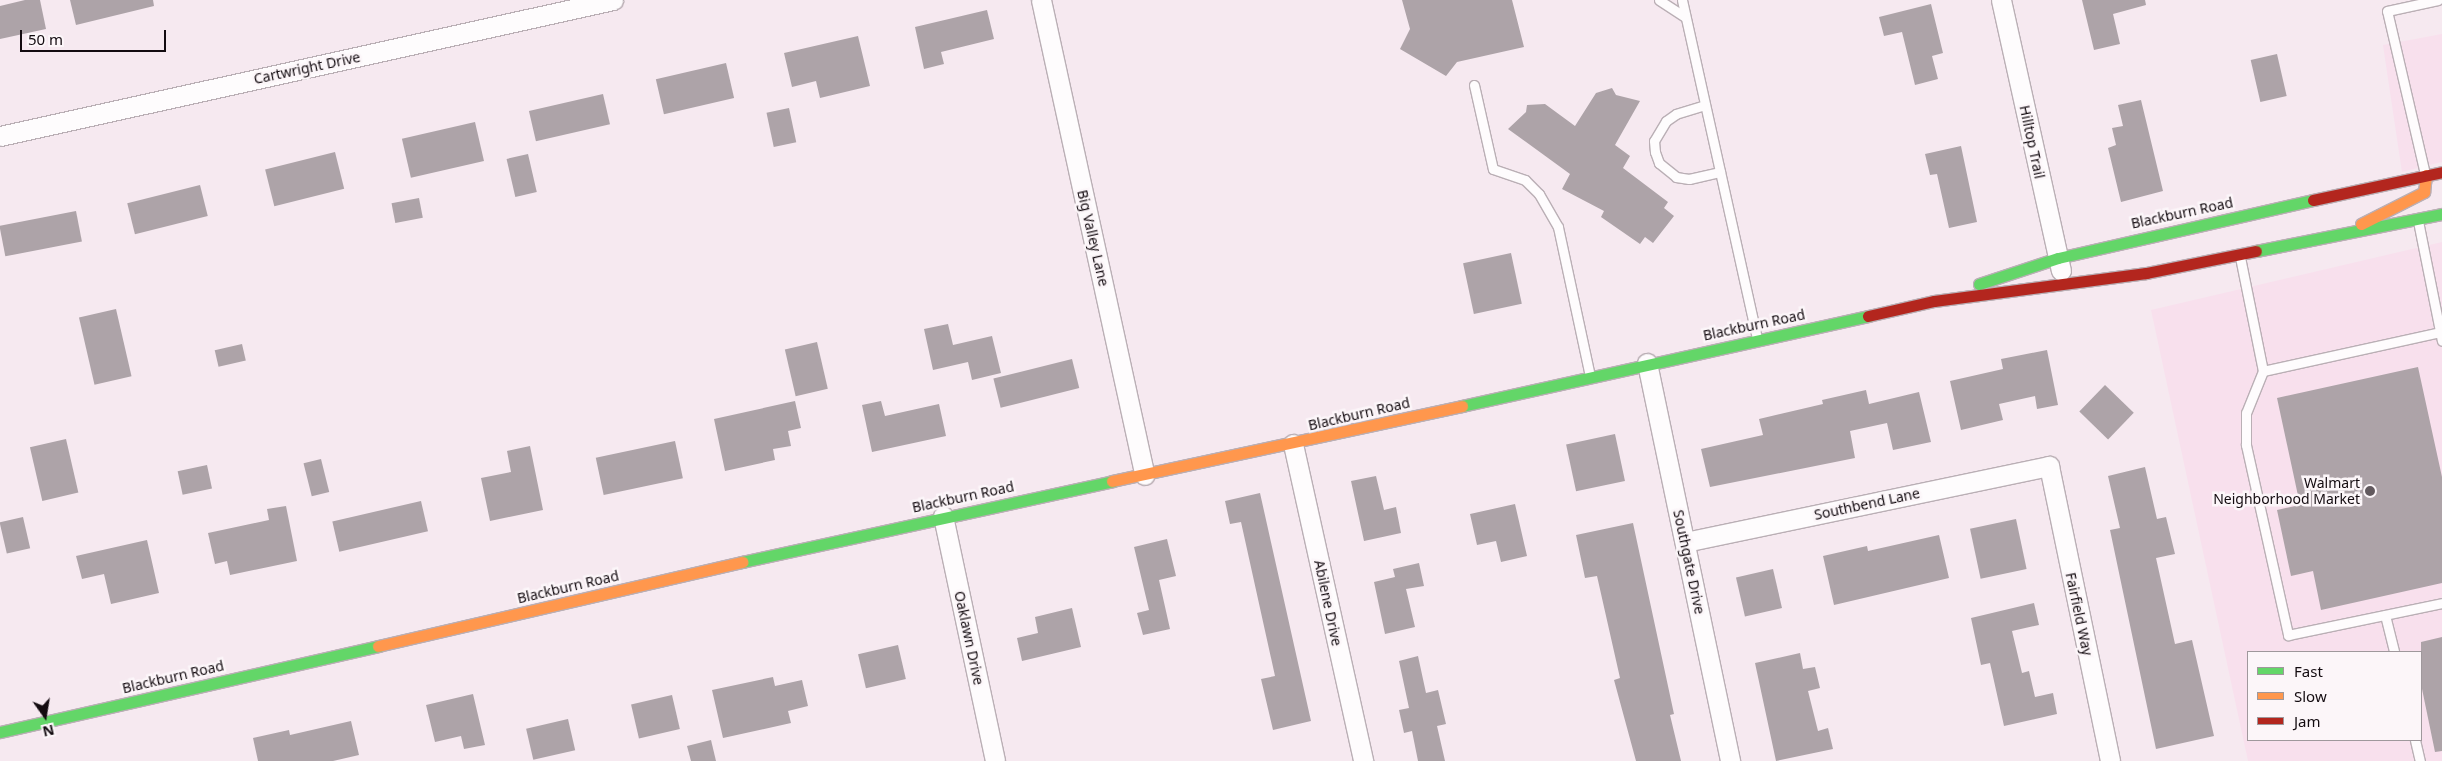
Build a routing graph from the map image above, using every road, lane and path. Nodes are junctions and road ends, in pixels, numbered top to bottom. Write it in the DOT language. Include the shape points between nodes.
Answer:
graph roads {
  1 [pos="613,0"];
  2 [pos="1042,0"];
  3 [pos="1659,0"];
  4 [pos="1682,0"];
  5 [pos="2001,0"];
  6 [pos="2441,1"];
  7 [pos="1685,16"];
  8 [pos="1474,85"];
  9 [pos="1705,105"];
  10 [pos="0,136"];
  11 [pos="1720,172"];
  12 [pos="2442,172"];
  13 [pos="2426,175"];
  14 [pos="2442,214"];
  15 [pos="2418,220"];
  16 [pos="2329,239"];
  17 [pos="2238,250"];
  18 [pos="2058,258"];
  19 [pos="2064,284"];
  20 [pos="1934,301"];
  21 [pos="2441,336"];
  22 [pos="1757,339"];
  23 [pos="1647,363"];
  24 [pos="2263,371"];
  25 [pos="1590,376"];
  26 [pos="1293,444"];
  27 [pos="2048,466"];
  28 [pos="1145,475"];
  29 [pos="943,516"];
  30 [pos="1685,542"];
  31 [pos="2442,604"];
  32 [pos="2385,615"];
  33 [pos="2394,651"];
  34 [pos="0,732"];
  35 [pos="2415,741"];
  36 [pos="995,761"];
  37 [pos="1363,761"];
  38 [pos="1730,761"];
  39 [pos="2110,761"];
  40 [pos="2420,761"];
  1 -- 10 [label="street, Cartwright Drive"];
  2 -- 28 [label="street, Big Valley Lane"];
  3 -- 7 [label="lane"];
  4 -- 7 [label="lane"];
  5 -- 18 [label="street, Hilltop Trail"];
  6 -- 13 [label="lane" via="2387,11"];
  7 -- 9 [label="lane"];
  8 -- 25 [label="lane" via="1493,169 1525,180 1539,194 1558,226"];
  9 -- 11 [label="lane"];
  9 -- 11 [label="lane" via="1676,114 1666,121 1654,141 1655,152 1659,163 1676,177 1688,179"];
  11 -- 22 [label="lane"];
  12 -- 13 [label="main road, Blackburn Road"];
  13 -- 16 [label="main road" via="2426,188 2418,196"];
  13 -- 18 [label="main road, Blackburn Road" via="2234,222"];
  14 -- 15 [label="main road, Blackburn Road"];
  15 -- 16 [label="main road, Blackburn Road"];
  15 -- 21 [label="lane"];
  16 -- 17 [label="main road, Blackburn Road"];
  17 -- 19 [label="main road, Blackburn Road"];
  17 -- 24 [label="lane"];
  18 -- 19 [label="street, Hilltop Trail"];
  18 -- 20 [label="main road, Blackburn Road"];
  19 -- 20 [label="main road, Blackburn Road"];
  20 -- 22 [label="main road, Blackburn Road"];
  21 -- 24 [label="lane"];
  22 -- 23 [label="main road, Blackburn Road"];
  23 -- 25 [label="main road, Blackburn Road"];
  23 -- 30 [label="street, Southgate Drive"];
  24 -- 32 [label="lane" via="2246,414 2246,445 2288,635"];
  25 -- 26 [label="main road, Blackburn Road"];
  26 -- 28 [label="main road, Blackburn Road"];
  26 -- 37 [label="street, Abilene Drive"];
  27 -- 30 [label="street, Southbend Lane"];
  27 -- 39 [label="street, Fairfield Way"];
  28 -- 29 [label="main road, Blackburn Road"];
  29 -- 34 [label="main road, Blackburn Road"];
  29 -- 36 [label="street, Oaklawn Drive"];
  30 -- 38 [label="street, Southgate Drive"];
  31 -- 32 [label="lane"];
  32 -- 33 [label="lane"];
  35 -- 40 [label="lane"];
}
